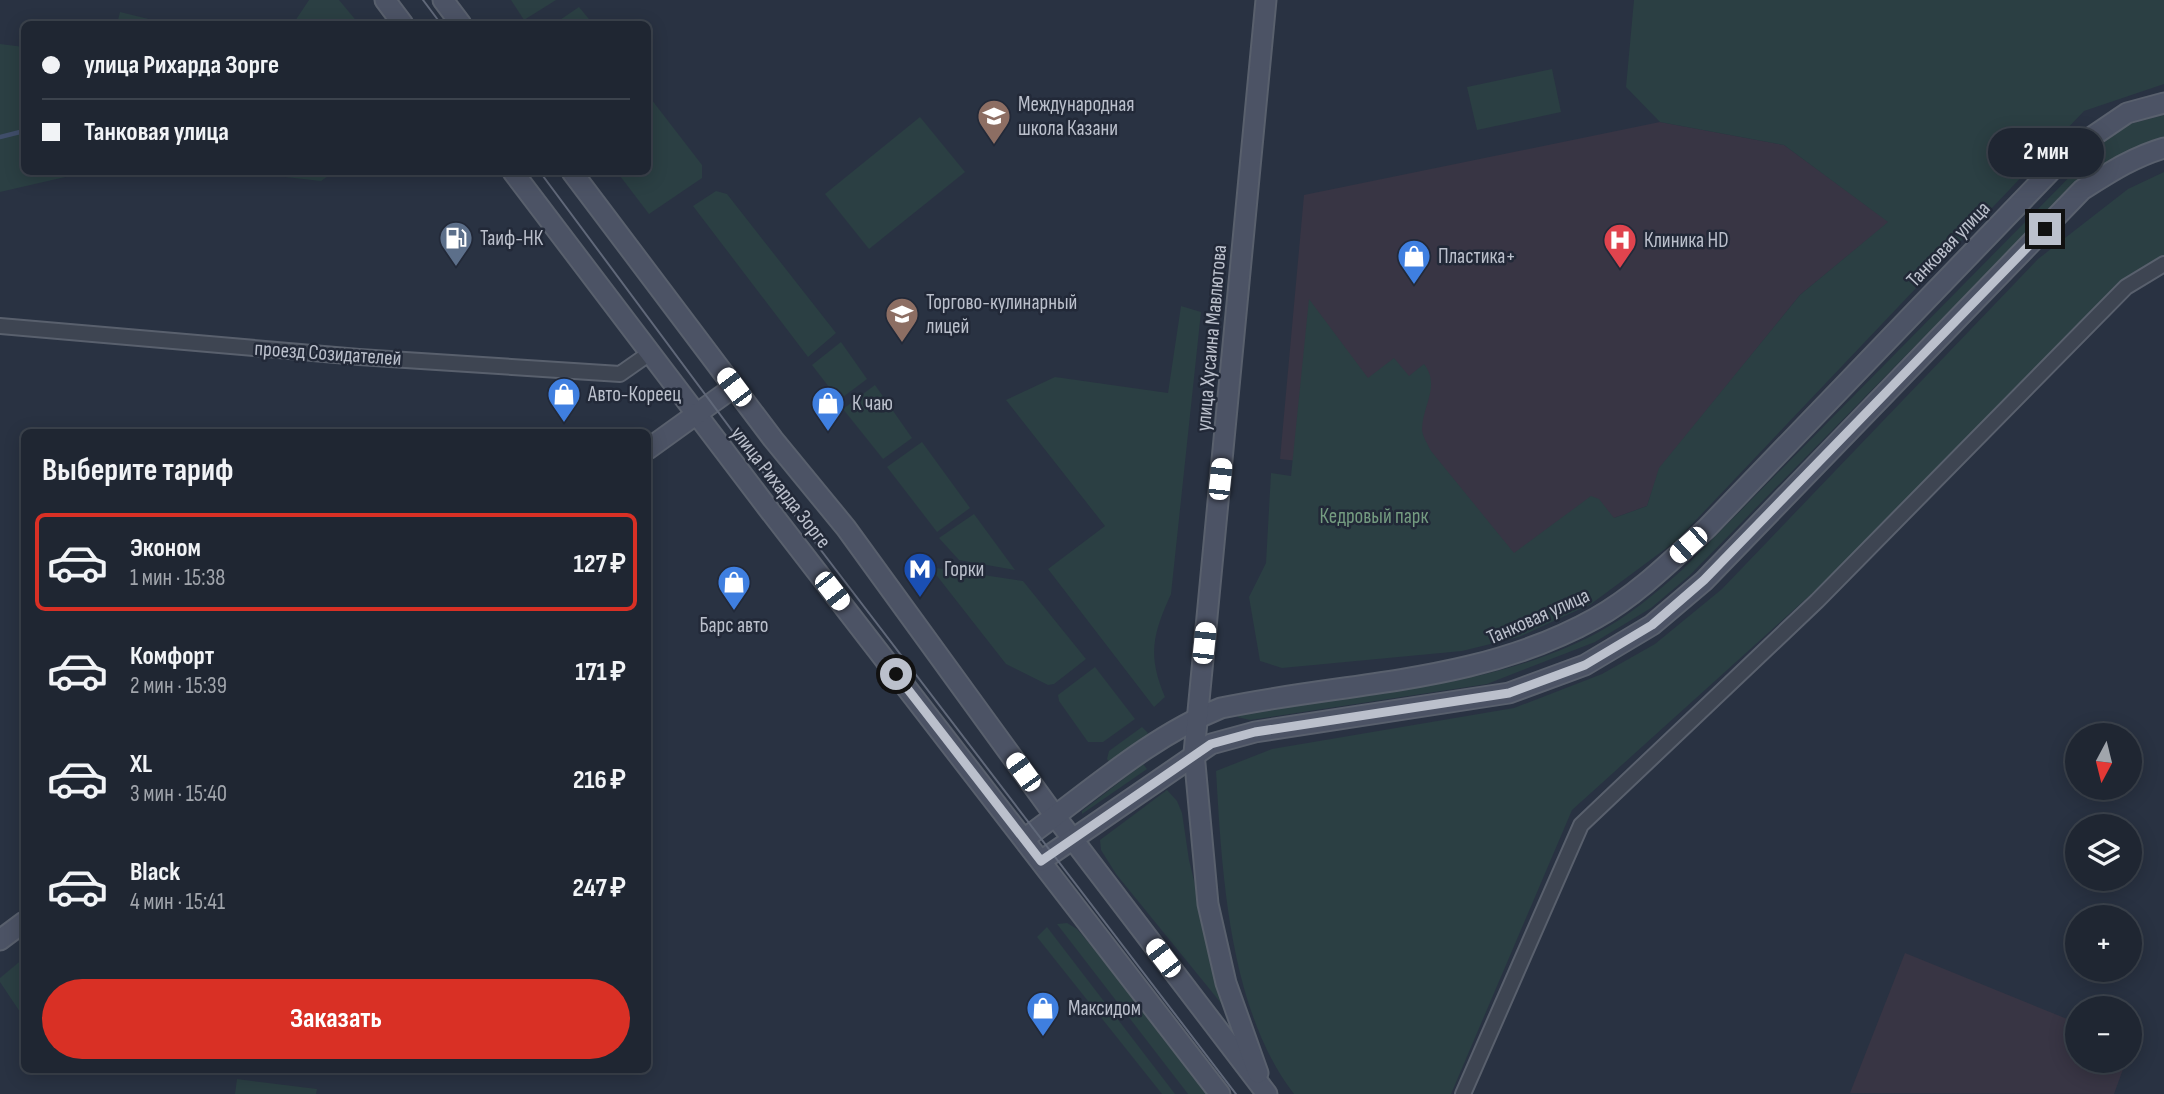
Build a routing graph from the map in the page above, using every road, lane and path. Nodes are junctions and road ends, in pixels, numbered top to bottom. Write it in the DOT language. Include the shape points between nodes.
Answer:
graph roads {
  1 [pos="385,0"];
  2 [pos="443,0"];
  3 [pos="1266,0"];
  4 [pos="401,21"];
  5 [pos="459,21"];
  6 [pos="2164,103"];
  7 [pos="2164,148"];
  8 [pos="515,175"];
  9 [pos="574,175"];
  10 [pos="2164,264"];
  11 [pos="0,326"];
  12 [pos="650,353"];
  13 [pos="734,387"];
  14 [pos="695,414"];
  15 [pos="651,447"];
  16 [pos="1197,718"];
  17 [pos="1194,753"];
  18 [pos="1055,816"];
  19 [pos="1072,838"];
  20 [pos="1024,839"];
  21 [pos="1041,861"];
  22 [pos="21,924"];
  23 [pos="0,940"];
  24 [pos="1265,1092"];
  25 [pos="1220,1094"];
  26 [pos="1463,1094"];
  1 -- 4 [label="main road"];
  2 -- 5 [label="main road"];
  3 -- 16 [label="main road, улица Хусаина Мавлютова"];
  6 -- 16 [label="main road, Танковая улица" via="2127,113 2068,153 1707,528 1651,579 1597,618 1523,653 1462,671 1251,702"];
  7 -- 17 [label="main road" via="2120,166 2082,190 1704,580 1652,625 1585,665 1509,693 1244,734"];
  8 -- 12 [label="main road, улица Рихарда Зорге"];
  9 -- 13 [label="main road, улица Рихарда Зорге"];
  10 -- 26 [label="street" via="2126,286 1817,601 1581,825"];
  11 -- 12 [label="street, проезд Созидателей" via="620,374"];
  12 -- 14 [label="main road, улица Рихарда Зорге"];
  13 -- 14 [label="main road"];
  13 -- 18 [label="main road, улица Рихарда Зорге" via="846,528"];
  14 -- 15 [label="main road"];
  14 -- 20 [label="main road, улица Рихарда Зорге"];
  16 -- 17 [label="main road, улица Хусаина Мавлютова"];
  16 -- 18 [label="main road, Танковая улица"];
  17 -- 19 [label="main road"];
  17 -- 24 [label="main road, улица Хусаина Мавлютова" via="1208,904 1226,984"];
  18 -- 19 [label="main road, улица Рихарда Зорге"];
  18 -- 20 [label="main road, Танковая улица"];
  19 -- 21 [label="main road"];
  19 -- 24 [label="main road, улица Рихарда Зорге"];
  20 -- 21 [label="main road, улица Рихарда Зорге"];
  21 -- 25 [label="main road, улица Рихарда Зорге"];
  22 -- 23 [label="main road"];
}
